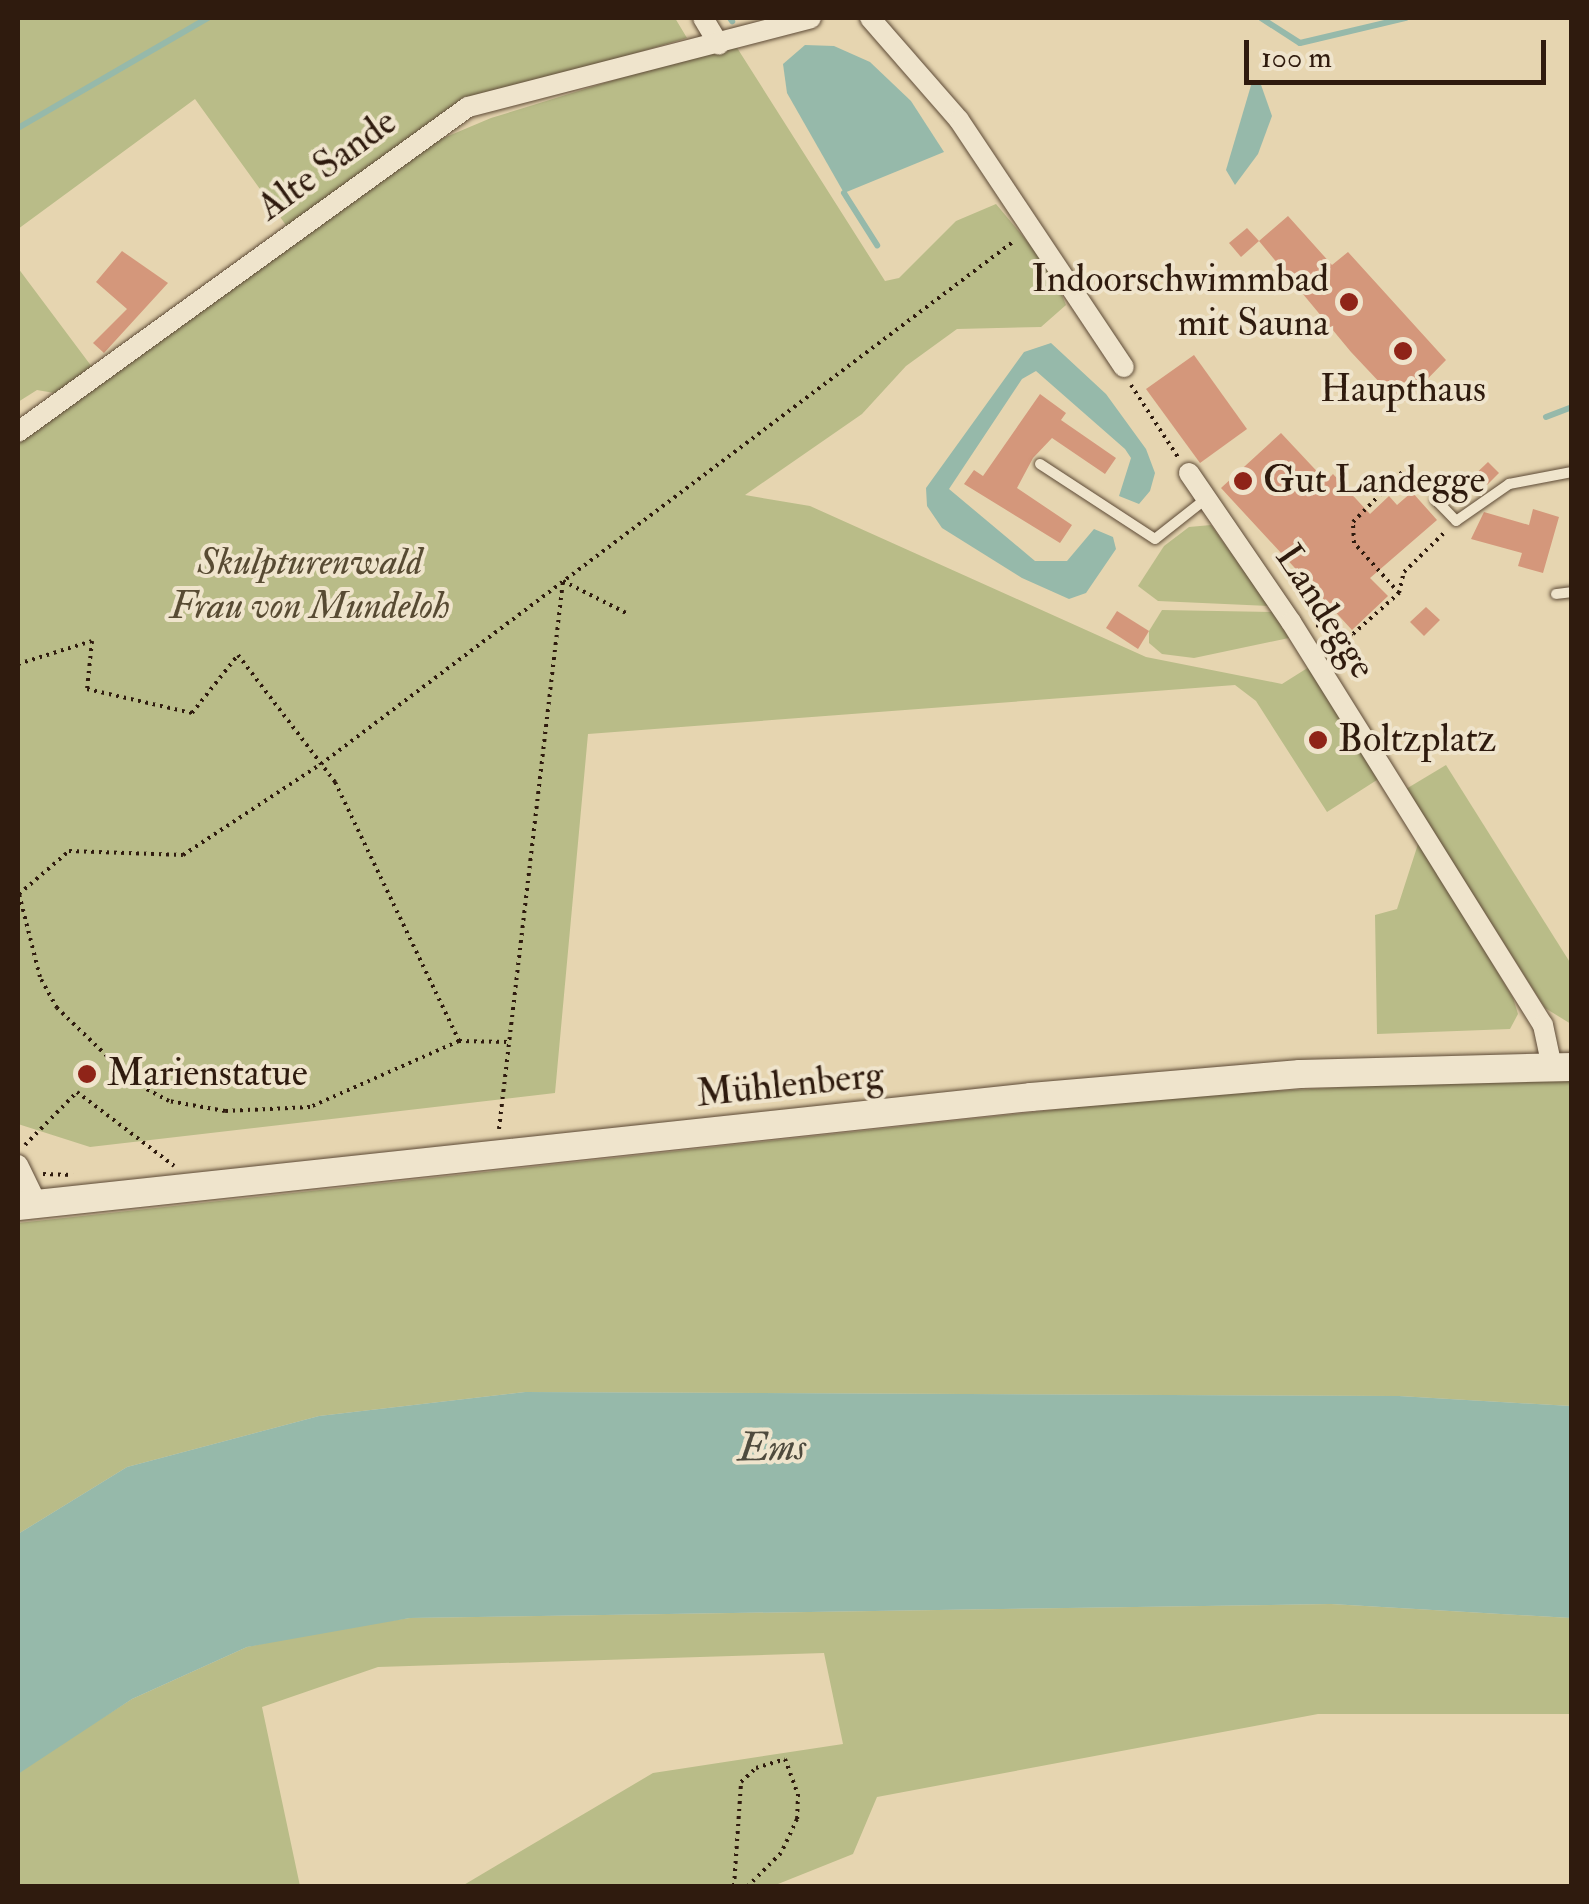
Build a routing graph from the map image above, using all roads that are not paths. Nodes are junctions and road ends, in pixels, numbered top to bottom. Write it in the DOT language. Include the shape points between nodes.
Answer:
graph roads {
  1 [pos="702,18"];
  2 [pos="811,18"];
  3 [pos="870,18"];
  4 [pos="720,44"];
  5 [pos="1124,367"];
  6 [pos="18,432"];
  7 [pos="1040,464"];
  8 [pos="1572,472"];
  9 [pos="1189,473"];
  10 [pos="1210,497"];
  11 [pos="1436,500"];
  12 [pos="1572,592"];
  13 [pos="1556,594"];
  14 [pos="1562,1067"];
  15 [pos="18,1165"];
  16 [pos="27,1205"];
  1 -- 4 [label="street"];
  2 -- 4 [label="street"];
  3 -- 5 [label="street" via="948,107"];
  4 -- 6 [label="street, Alte Sande" via="468,107"];
  7 -- 10 [label="lane" via="1155,539"];
  8 -- 11 [label="lane" via="1509,484 1456,521"];
  9 -- 10 [label="street, Landegge"];
  10 -- 14 [label="street, Landegge" via="1543,1025"];
  12 -- 13 [label="lane"];
  14 -- 16 [label="main road, Mühlenberg" via="1318,1073 1089,1092"];
  15 -- 16 [label="street"];
}
